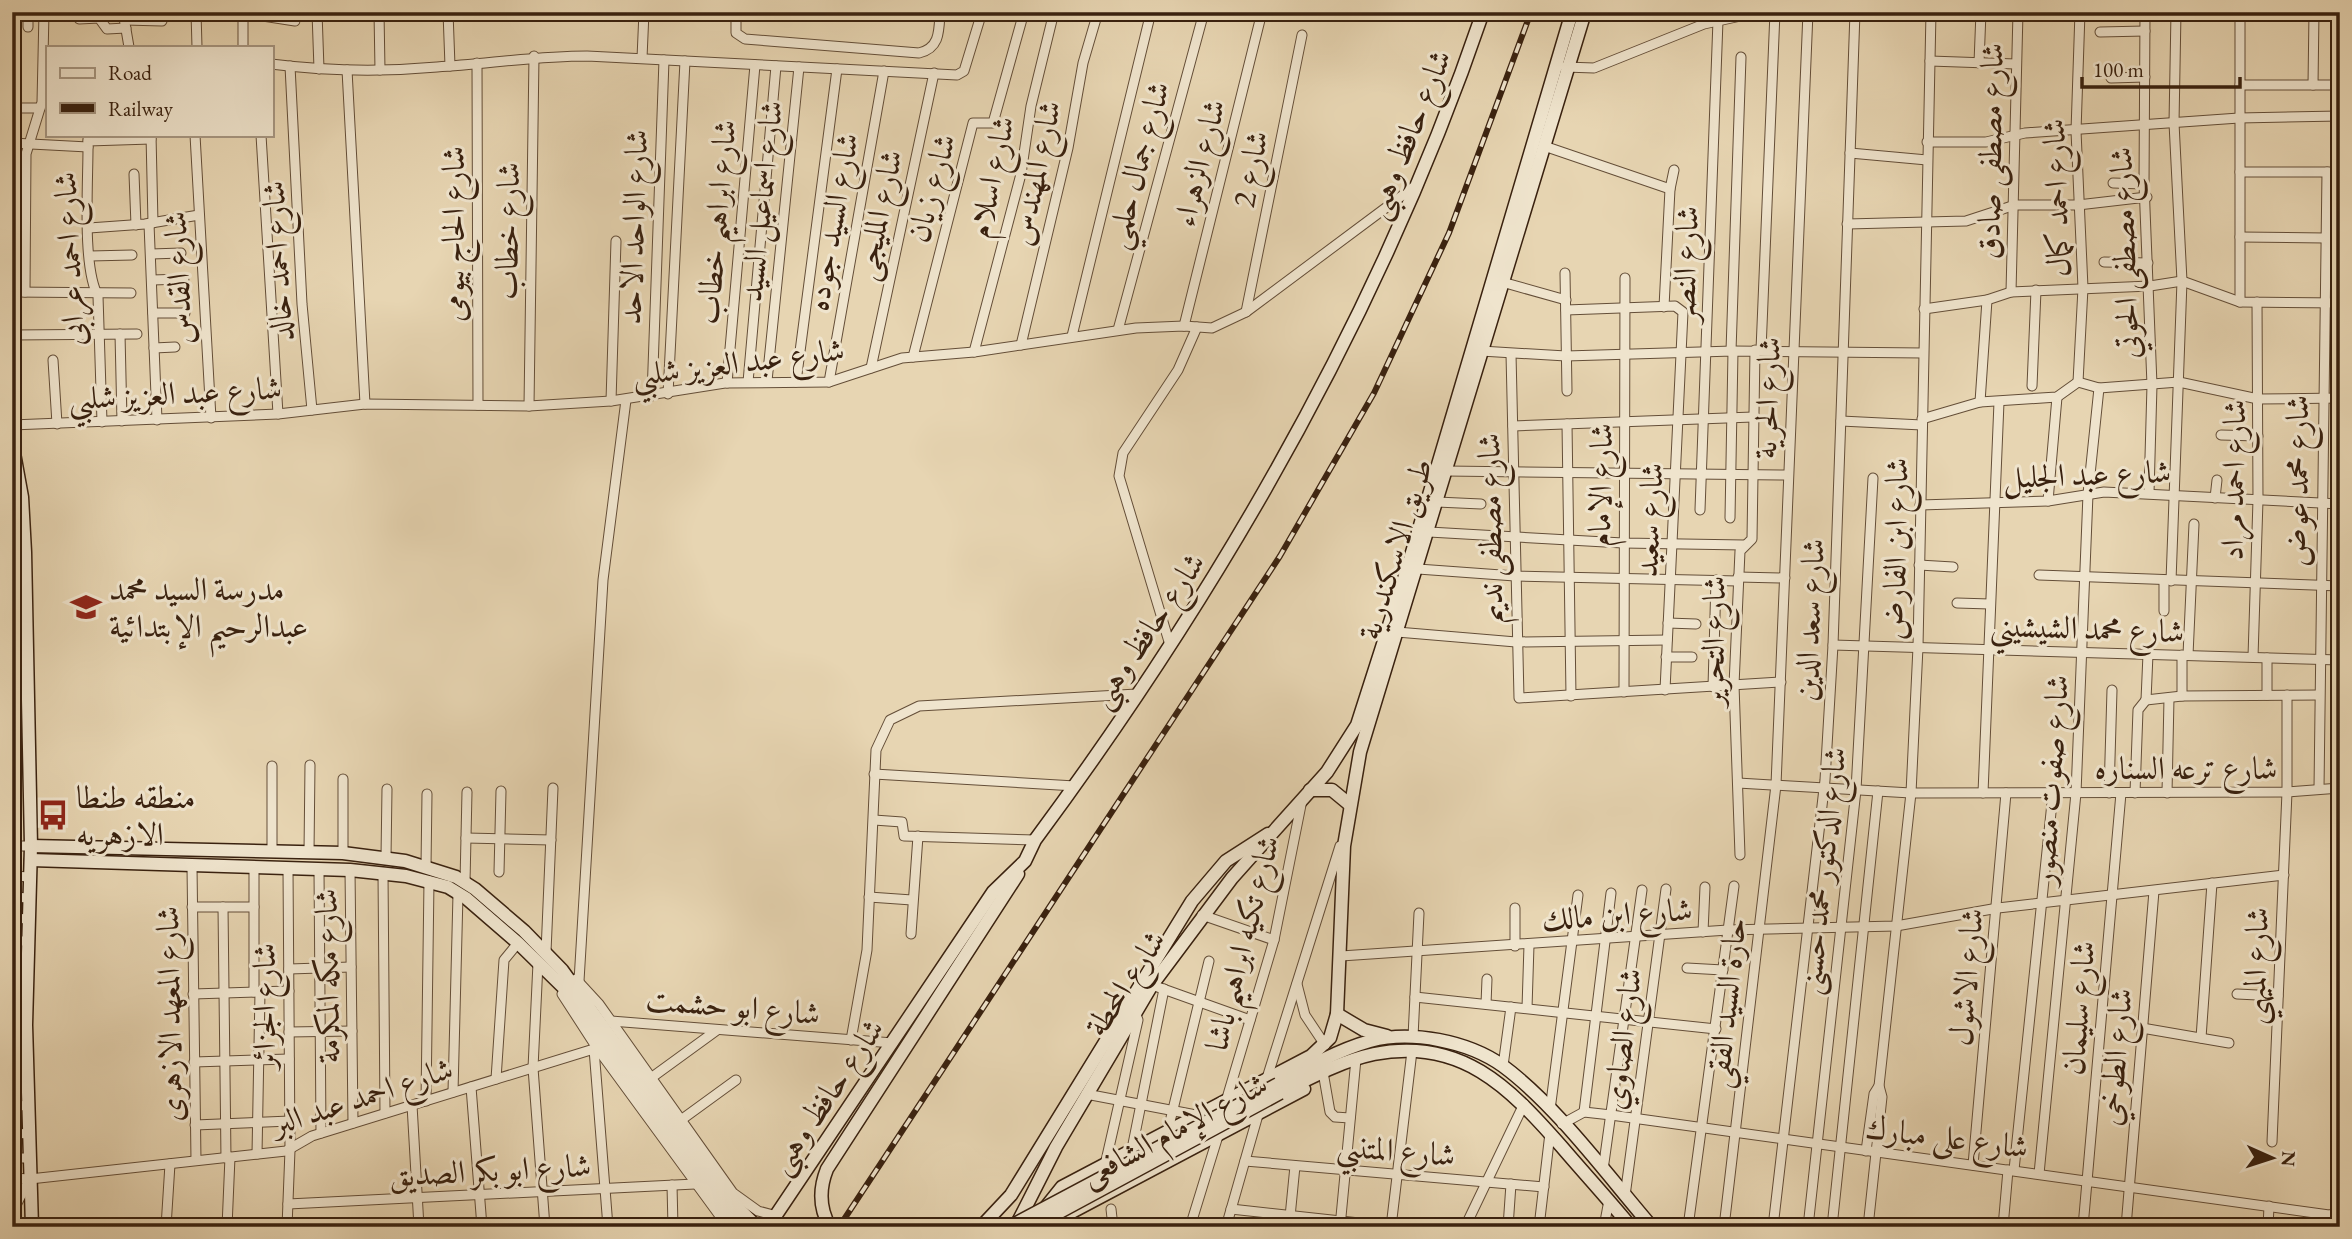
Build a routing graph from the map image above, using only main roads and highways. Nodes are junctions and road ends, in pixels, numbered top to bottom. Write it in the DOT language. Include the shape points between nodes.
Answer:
graph roads {
  1 [pos="1483,12"];
  2 [pos="1572,12"];
  3 [pos="1585,12"];
  4 [pos="1562,67"];
  5 [pos="13,447"];
  6 [pos="19,552"];
  7 [pos="1306,794"];
  8 [pos="1349,804"];
  9 [pos="1275,831"];
  10 [pos="31,846"];
  11 [pos="230,851"];
  12 [pos="31,860"];
  13 [pos="1025,861"];
  14 [pos="229,868"];
  15 [pos="462,888"];
  16 [pos="542,957"];
  17 [pos="1337,1014"];
  18 [pos="1394,1037"];
  19 [pos="602,1038"];
  20 [pos="1323,1072"];
  21 [pos="1275,1085"];
  22 [pos="1039,1182"];
  23 [pos="1055,1192"];
  24 [pos="32,1227"];
  25 [pos="742,1227"];
  26 [pos="757,1227"];
  27 [pos="768,1227"];
  28 [pos="831,1227"];
  29 [pos="981,1227"];
  30 [pos="1009,1227"];
  31 [pos="1016,1227"];
  32 [pos="1032,1227"];
  33 [pos="1045,1227"];
  34 [pos="1631,1227"];
  35 [pos="1652,1227"];
  1 -- 13 [label="main road, شارع حافظ وهبى" via="1420,183 1321,392 1205,595"];
  2 -- 4 [label="main road, طريق الاسكندرية"];
  3 -- 4 [label="main road, طريق الاسكندرية"];
  4 -- 7 [label="main road, طريق الاسكندرية" via="1364,708 1338,757"];
  4 -- 8 [label="main road, طريق الاسكندرية" via="1544,146 1360,752"];
  5 -- 6 [label="main road"];
  6 -- 10 [label="main road"];
  7 -- 8 [label="main road" via="1332,790"];
  7 -- 9 [label="main road, شارع المحطة"];
  8 -- 17 [label="main road, طريق الاسكندرية"];
  9 -- 22 [label="main road, شارع المحطة" via="1202,915 1158,987 1135,1012"];
  9 -- 29 [label="main road" via="1226,861 1192,901 1011,1195"];
  10 -- 11 [label="main road"];
  10 -- 12 [label="main road"];
  11 -- 14 [label="main road"];
  11 -- 15 [label="main road" via="386,857 426,866"];
  12 -- 14 [label="main road"];
  12 -- 24 [label="main road" via="26,1037"];
  13 -- 27 [label="main road, شارع حافظ وهبى" via="993,892"];
  13 -- 28 [label="main road" via="827,1169 821,1203"];
  14 -- 15 [label="main road" via="349,870"];
  15 -- 16 [label="main road"];
  15 -- 16 [label="main road" via="518,943"];
  16 -- 19 [label="main road"];
  17 -- 18 [label="main road" via="1364,1030"];
  17 -- 21 [label="main road, طريق الاسكندرية" via="1325,1045"];
  18 -- 21 [label="main road, شارع الإمام الشافعى" via="1354,1047"];
  18 -- 35 [label="main road, شارع الإمام الشافعى" via="1461,1047 1503,1066 1550,1111"];
  19 -- 25 [label="main road" via="716,1199"];
  19 -- 26 [label="main road" via="723,1193"];
  20 -- 21 [label="main road, شارع الإمام الشافعى"];
  20 -- 33 [label="main road, شارع الإمام الشافعى" via="1305,1089"];
  20 -- 34 [label="main road, شارع الإمام الشافعى" via="1356,1059 1412,1051 1465,1063 1497,1080 1524,1104"];
  21 -- 23 [label="main road" via="1227,1098"];
  21 -- 30 [label="main road, bridge"];
  21 -- 32 [label="main road, bridge"];
  22 -- 23 [label="main road"];
  22 -- 31 [label="main road, شارع المحطة"];
  23 -- 32 [label="main road"];
}
